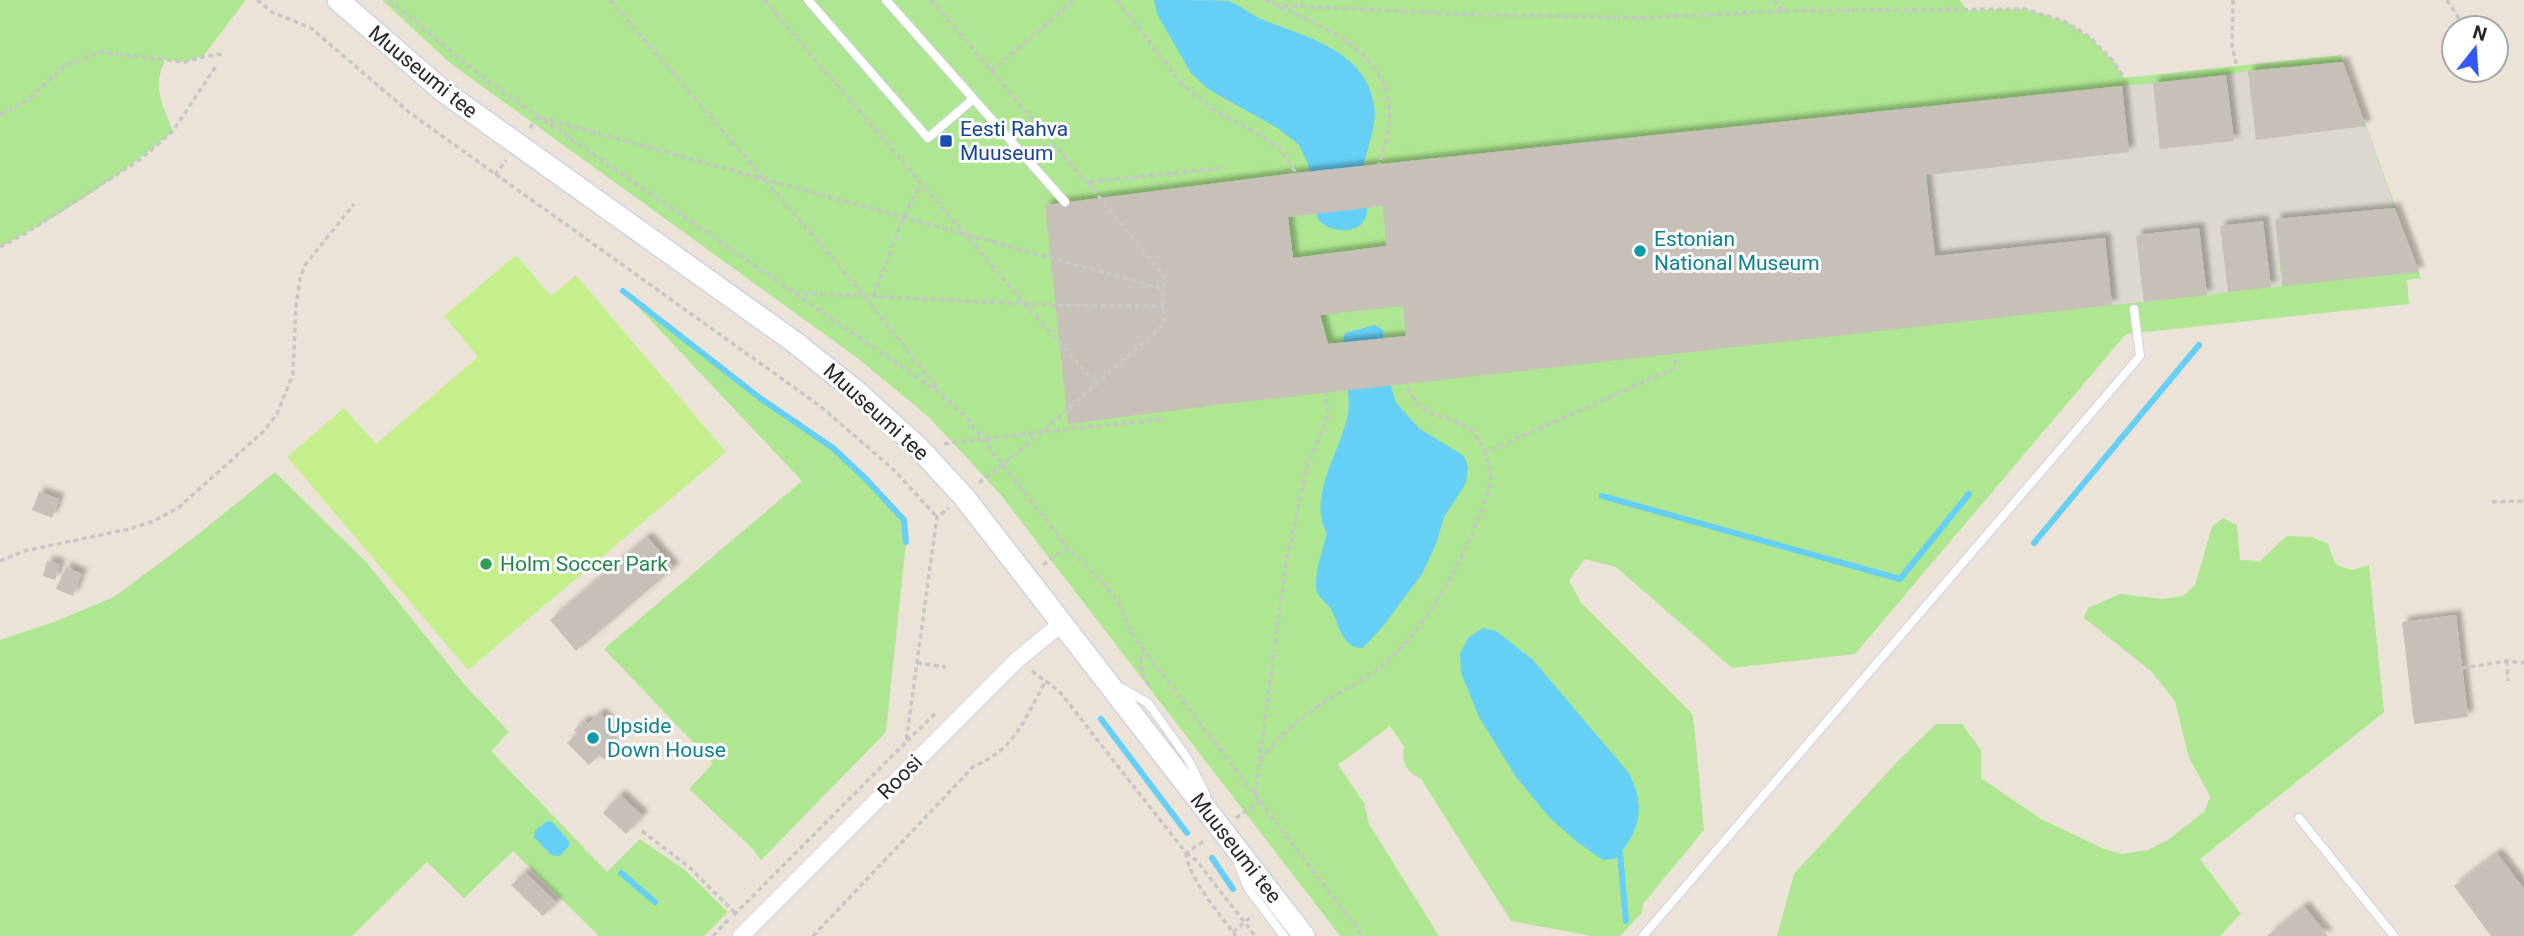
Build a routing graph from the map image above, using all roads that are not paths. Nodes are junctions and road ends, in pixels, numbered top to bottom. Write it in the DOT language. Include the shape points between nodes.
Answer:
graph roads {
  1 [pos="338,0"];
  2 [pos="808,0"];
  3 [pos="886,0"];
  4 [pos="972,100"];
  5 [pos="1065,202"];
  6 [pos="2134,309"];
  7 [pos="1062,623"];
  8 [pos="2299,818"];
  9 [pos="1222,829"];
  10 [pos="741,936"];
  11 [pos="1284,936"];
  12 [pos="1304,936"];
  13 [pos="1643,936"];
  14 [pos="2394,936"];
  1 -- 7 [label="street, Muuseumi tee" via="443,91 858,391 964,496"];
  2 -- 4 [label="lane" via="928,138"];
  3 -- 4 [label="lane"];
  4 -- 5 [label="lane"];
  6 -- 13 [label="lane" via="2140,356"];
  7 -- 9 [label="street, Muuseumi tee"];
  7 -- 10 [label="street, Roosi" via="1017,660"];
  8 -- 14 [label="lane"];
  9 -- 11 [label="lane" via="1248,888"];
  9 -- 12 [label="street, Muuseumi tee"];
}
